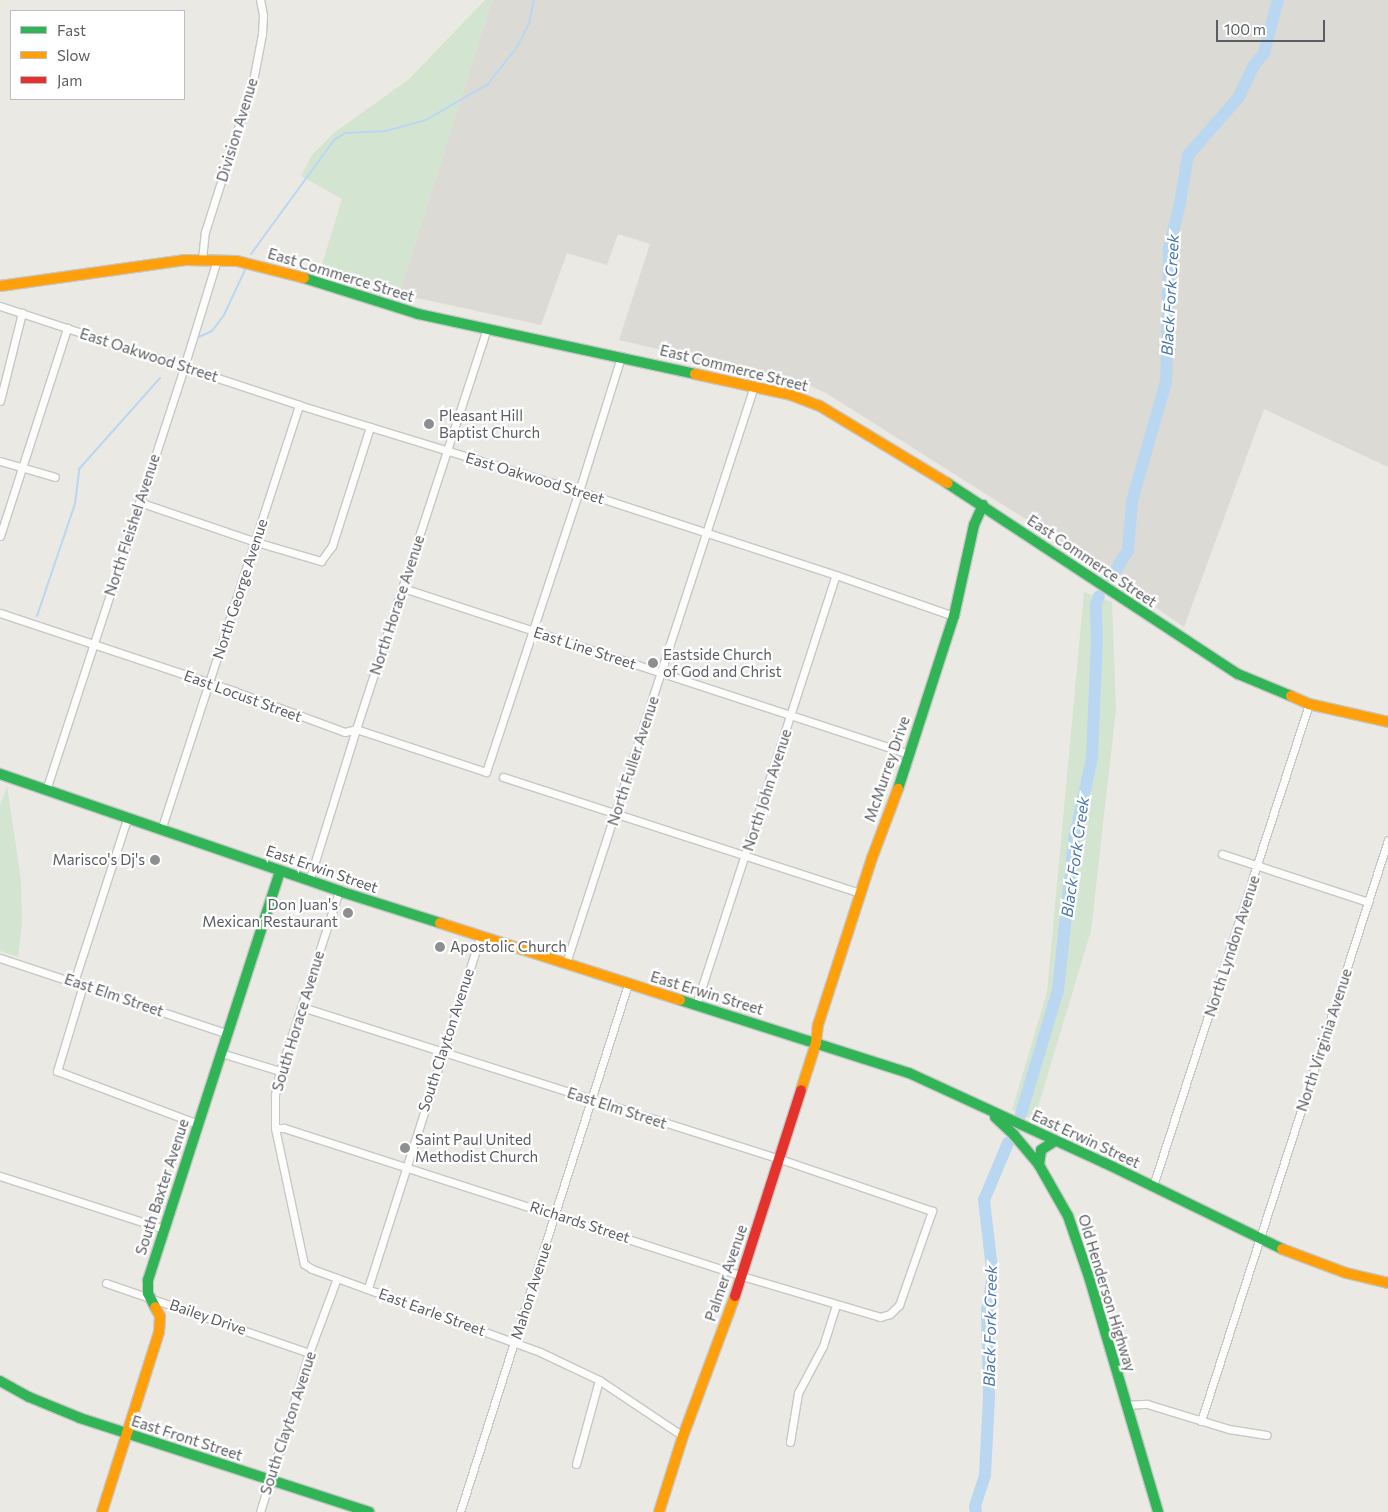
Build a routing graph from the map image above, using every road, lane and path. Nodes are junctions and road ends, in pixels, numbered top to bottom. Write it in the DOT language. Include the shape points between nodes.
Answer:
graph roads {
  1 [pos="260,0"];
  2 [pos="202,259"];
  3 [pos="216,260"];
  4 [pos="0,286"];
  5 [pos="0,306"];
  6 [pos="22,313"];
  7 [pos="67,328"];
  8 [pos="487,329"];
  9 [pos="621,357"];
  10 [pos="184,367"];
  11 [pos="754,386"];
  12 [pos="0,401"];
  13 [pos="299,405"];
  14 [pos="370,427"];
  15 [pos="448,451"];
  16 [pos="0,461"];
  17 [pos="22,468"];
  18 [pos="55,477"];
  19 [pos="579,491"];
  20 [pos="139,502"];
  21 [pos="983,505"];
  22 [pos="707,532"];
  23 [pos="0,536"];
  24 [pos="256,542"];
  25 [pos="836,575"];
  26 [pos="403,588"];
  27 [pos="0,613"];
  28 [pos="954,616"];
  29 [pos="534,631"];
  30 [pos="94,643"];
  31 [pos="662,674"];
  32 [pos="209,683"];
  33 [pos="1309,704"];
  34 [pos="792,715"];
  35 [pos="1388,722"];
  36 [pos="356,730"];
  37 [pos="909,754"];
  38 [pos="0,775"];
  39 [pos="503,777"];
  40 [pos="46,790"];
  41 [pos="614,815"];
  42 [pos="127,819"];
  43 [pos="161,830"];
  44 [pos="1388,840"];
  45 [pos="1222,854"];
  46 [pos="745,855"];
  47 [pos="1257,866"];
  48 [pos="280,871"];
  49 [pos="309,880"];
  50 [pos="339,891"];
  51 [pos="860,893"];
  52 [pos="1368,902"];
  53 [pos="480,936"];
  54 [pos="0,958"];
  55 [pos="566,963"];
  56 [pos="74,982"];
  57 [pos="628,984"];
  58 [pos="83,985"];
  59 [pos="696,1005"];
  60 [pos="302,1007"];
  61 [pos="228,1034"];
  62 [pos="816,1043"];
  63 [pos="442,1052"];
  64 [pos="222,1053"];
  65 [pos="280,1071"];
  66 [pos="593,1100"];
  67 [pos="982,1107"];
  68 [pos="198,1124"];
  69 [pos="274,1128"];
  70 [pos="1055,1141"];
  71 [pos="780,1159"];
  72 [pos="1039,1165"];
  73 [pos="406,1166"];
  74 [pos="0,1176"];
  75 [pos="1153,1186"];
  76 [pos="556,1214"];
  77 [pos="164,1229"];
  78 [pos="1259,1238"];
  79 [pos="742,1276"];
  80 [pos="336,1278"];
  81 [pos="106,1283"];
  82 [pos="1388,1283"];
  83 [pos="368,1288"];
  84 [pos="150,1297"];
  85 [pos="836,1305"];
  86 [pos="884,1317"];
  87 [pos="514,1342"];
  88 [pos="309,1352"];
  89 [pos="598,1380"];
  90 [pos="0,1381"];
  91 [pos="1126,1405"];
  92 [pos="1201,1421"];
  93 [pos="128,1435"];
  94 [pos="1267,1435"];
  95 [pos="683,1436"];
  96 [pos="790,1442"];
  97 [pos="576,1464"];
  98 [pos="269,1480"];
  99 [pos="102,1512"];
  100 [pos="260,1512"];
  101 [pos="369,1512"];
  102 [pos="460,1512"];
  103 [pos="660,1512"];
  104 [pos="1158,1512"];
  1 -- 2 [label="street, Division Avenue" via="262,34 253,81 205,232"];
  2 -- 3 [label="street, East Commerce Street"];
  2 -- 4 [label="street, East Commerce Street"];
  3 -- 8 [label="street, East Commerce Street" via="262,265 401,309"];
  3 -- 10 [label="street, North Fleishel Avenue"];
  5 -- 6 [label="street, East Oakwood Street"];
  6 -- 7 [label="street, East Oakwood Street"];
  6 -- 12 [label="street"];
  7 -- 10 [label="street, East Oakwood Street"];
  7 -- 17 [label="street"];
  8 -- 9 [label="street, East Commerce Street"];
  8 -- 15 [label="street, North Horace Avenue"];
  9 -- 11 [label="street, East Commerce Street"];
  9 -- 19 [label="street"];
  10 -- 13 [label="street, East Oakwood Street"];
  10 -- 20 [label="street, North Fleishel Avenue"];
  11 -- 21 [label="street, East Commerce Street" via="820,406"];
  11 -- 22 [label="street, North Fuller Avenue"];
  13 -- 14 [label="street, East Oakwood Street"];
  13 -- 24 [label="street, North George Avenue"];
  14 -- 15 [label="street, East Oakwood Street"];
  14 -- 24 [label="street" via="332,546 321,560"];
  15 -- 19 [label="street, East Oakwood Street"];
  15 -- 26 [label="street, North Horace Avenue"];
  16 -- 17 [label="street"];
  17 -- 18 [label="street"];
  17 -- 23 [label="street"];
  19 -- 22 [label="street, East Oakwood Street"];
  19 -- 29 [label="street"];
  20 -- 24 [label="street"];
  20 -- 30 [label="street, North Fleishel Avenue"];
  21 -- 28 [label="street, McMurrey Drive" via="974,525"];
  21 -- 33 [label="street, East Commerce Street" via="1222,665 1263,687"];
  22 -- 25 [label="street, East Oakwood Street"];
  22 -- 31 [label="street, North Fuller Avenue"];
  24 -- 32 [label="street, North George Avenue"];
  25 -- 28 [label="street, East Oakwood Street"];
  25 -- 34 [label="street, North John Avenue"];
  26 -- 29 [label="street, East Line Street"];
  26 -- 36 [label="street, North Horace Avenue"];
  27 -- 30 [label="street, East Locust Street"];
  28 -- 37 [label="street, McMurrey Drive"];
  29 -- 31 [label="street, East Line Street"];
  29 -- 36 [label="street, East Locust Street" via="486,772"];
  30 -- 32 [label="street, East Locust Street"];
  30 -- 40 [label="street, North Fleishel Avenue"];
  31 -- 34 [label="street, East Line Street"];
  31 -- 41 [label="street, North Fuller Avenue"];
  32 -- 36 [label="street, East Locust Street" via="345,732"];
  32 -- 43 [label="street, North George Avenue"];
  33 -- 35 [label="street, East Commerce Street"];
  33 -- 47 [label="street, North Lyndon Avenue"];
  34 -- 37 [label="street, East Line Street"];
  34 -- 46 [label="street, North John Avenue"];
  36 -- 49 [label="street, North Horace Avenue"];
  37 -- 51 [label="street, McMurrey Drive"];
  38 -- 40 [label="street, East Erwin Street"];
  39 -- 41 [label="street"];
  40 -- 42 [label="street, East Erwin Street"];
  41 -- 46 [label="street"];
  41 -- 55 [label="street, North Fuller Avenue"];
  42 -- 43 [label="street, East Erwin Street"];
  42 -- 56 [label="street"];
  43 -- 48 [label="street, East Erwin Street"];
  44 -- 52 [label="street, North Virginia Avenue"];
  45 -- 47 [label="street"];
  46 -- 51 [label="street"];
  46 -- 59 [label="street, North John Avenue"];
  47 -- 52 [label="street"];
  47 -- 75 [label="street, North Lyndon Avenue"];
  48 -- 49 [label="street, East Erwin Street"];
  48 -- 61 [label="street, South Baxter Avenue"];
  49 -- 50 [label="street, East Erwin Street"];
  50 -- 53 [label="street, East Erwin Street"];
  50 -- 60 [label="street, South Horace Avenue"];
  51 -- 62 [label="street, McMurrey Drive" via="818,1025"];
  52 -- 78 [label="street, North Virginia Avenue"];
  53 -- 55 [label="street, East Erwin Street"];
  53 -- 63 [label="street, South Clayton Avenue"];
  54 -- 56 [label="street, East Elm Street"];
  55 -- 57 [label="street, East Erwin Street"];
  56 -- 58 [label="street, East Elm Street"];
  57 -- 59 [label="street, East Erwin Street"];
  57 -- 66 [label="street, Mahon Avenue"];
  58 -- 61 [label="street, East Elm Street"];
  58 -- 68 [label="street" via="57,1071"];
  59 -- 62 [label="street, East Erwin Street"];
  60 -- 63 [label="street, East Elm Street"];
  60 -- 65 [label="street, South Horace Avenue"];
  61 -- 64 [label="street, South Baxter Avenue"];
  62 -- 67 [label="street, East Erwin Street" via="909,1073"];
  62 -- 71 [label="street, Palmer Avenue"];
  63 -- 66 [label="street, East Elm Street"];
  63 -- 73 [label="street, South Clayton Avenue"];
  64 -- 65 [label="street"];
  64 -- 68 [label="street, South Baxter Avenue"];
  65 -- 69 [label="street, South Horace Avenue"];
  66 -- 71 [label="street, East Elm Street"];
  66 -- 76 [label="street, Mahon Avenue"];
  67 -- 70 [label="street, East Erwin Street"];
  67 -- 72 [label="street, Old Henderson Highway" via="1008,1128"];
  68 -- 77 [label="street, South Baxter Avenue"];
  69 -- 73 [label="street, Richards Street" via="284,1128"];
  69 -- 80 [label="street, South Horace Avenue" via="304,1264"];
  70 -- 72 [label="street" via="1041,1150"];
  70 -- 75 [label="street, East Erwin Street"];
  71 -- 79 [label="street, Palmer Avenue"];
  71 -- 86 [label="street, East Elm Street" via="932,1212 905,1292 894,1311"];
  72 -- 91 [label="street, Old Henderson Highway" via="1062,1203 1076,1235"];
  73 -- 76 [label="street, Richards Street"];
  73 -- 83 [label="street, South Clayton Avenue"];
  74 -- 77 [label="street"];
  75 -- 78 [label="street, East Erwin Street"];
  76 -- 79 [label="street, Richards Street"];
  76 -- 87 [label="street, Mahon Avenue"];
  77 -- 84 [label="street, South Baxter Avenue" via="147,1284"];
  78 -- 82 [label="street, East Erwin Street" via="1332,1269"];
  78 -- 92 [label="street, North Virginia Avenue"];
  79 -- 85 [label="street, Richards Street"];
  79 -- 95 [label="street, Palmer Avenue"];
  80 -- 83 [label="street, East Earle Street"];
  80 -- 88 [label="street, South Clayton Avenue"];
  81 -- 84 [label="street, Bailey Drive"];
  83 -- 87 [label="street, East Earle Street"];
  84 -- 88 [label="street, Bailey Drive"];
  84 -- 93 [label="street, South Baxter Avenue" via="158,1310 160,1328"];
  85 -- 86 [label="street, Richards Street"];
  85 -- 96 [label="street" via="823,1346 798,1393"];
  87 -- 89 [label="street, East Earle Street"];
  87 -- 102 [label="street, Mahon Avenue"];
  88 -- 98 [label="street, South Clayton Avenue"];
  89 -- 95 [label="street, East Earle Street"];
  89 -- 97 [label="street"];
  90 -- 93 [label="street, East Front Street" via="60,1411"];
  91 -- 92 [label="street" via="1147,1404"];
  91 -- 104 [label="street, Old Henderson Highway"];
  92 -- 94 [label="street"];
  93 -- 98 [label="street, East Front Street"];
  93 -- 99 [label="street, South Baxter Avenue"];
  95 -- 103 [label="street, Palmer Avenue"];
  98 -- 100 [label="street, South Clayton Avenue"];
  98 -- 101 [label="street, East Front Street"];
}
